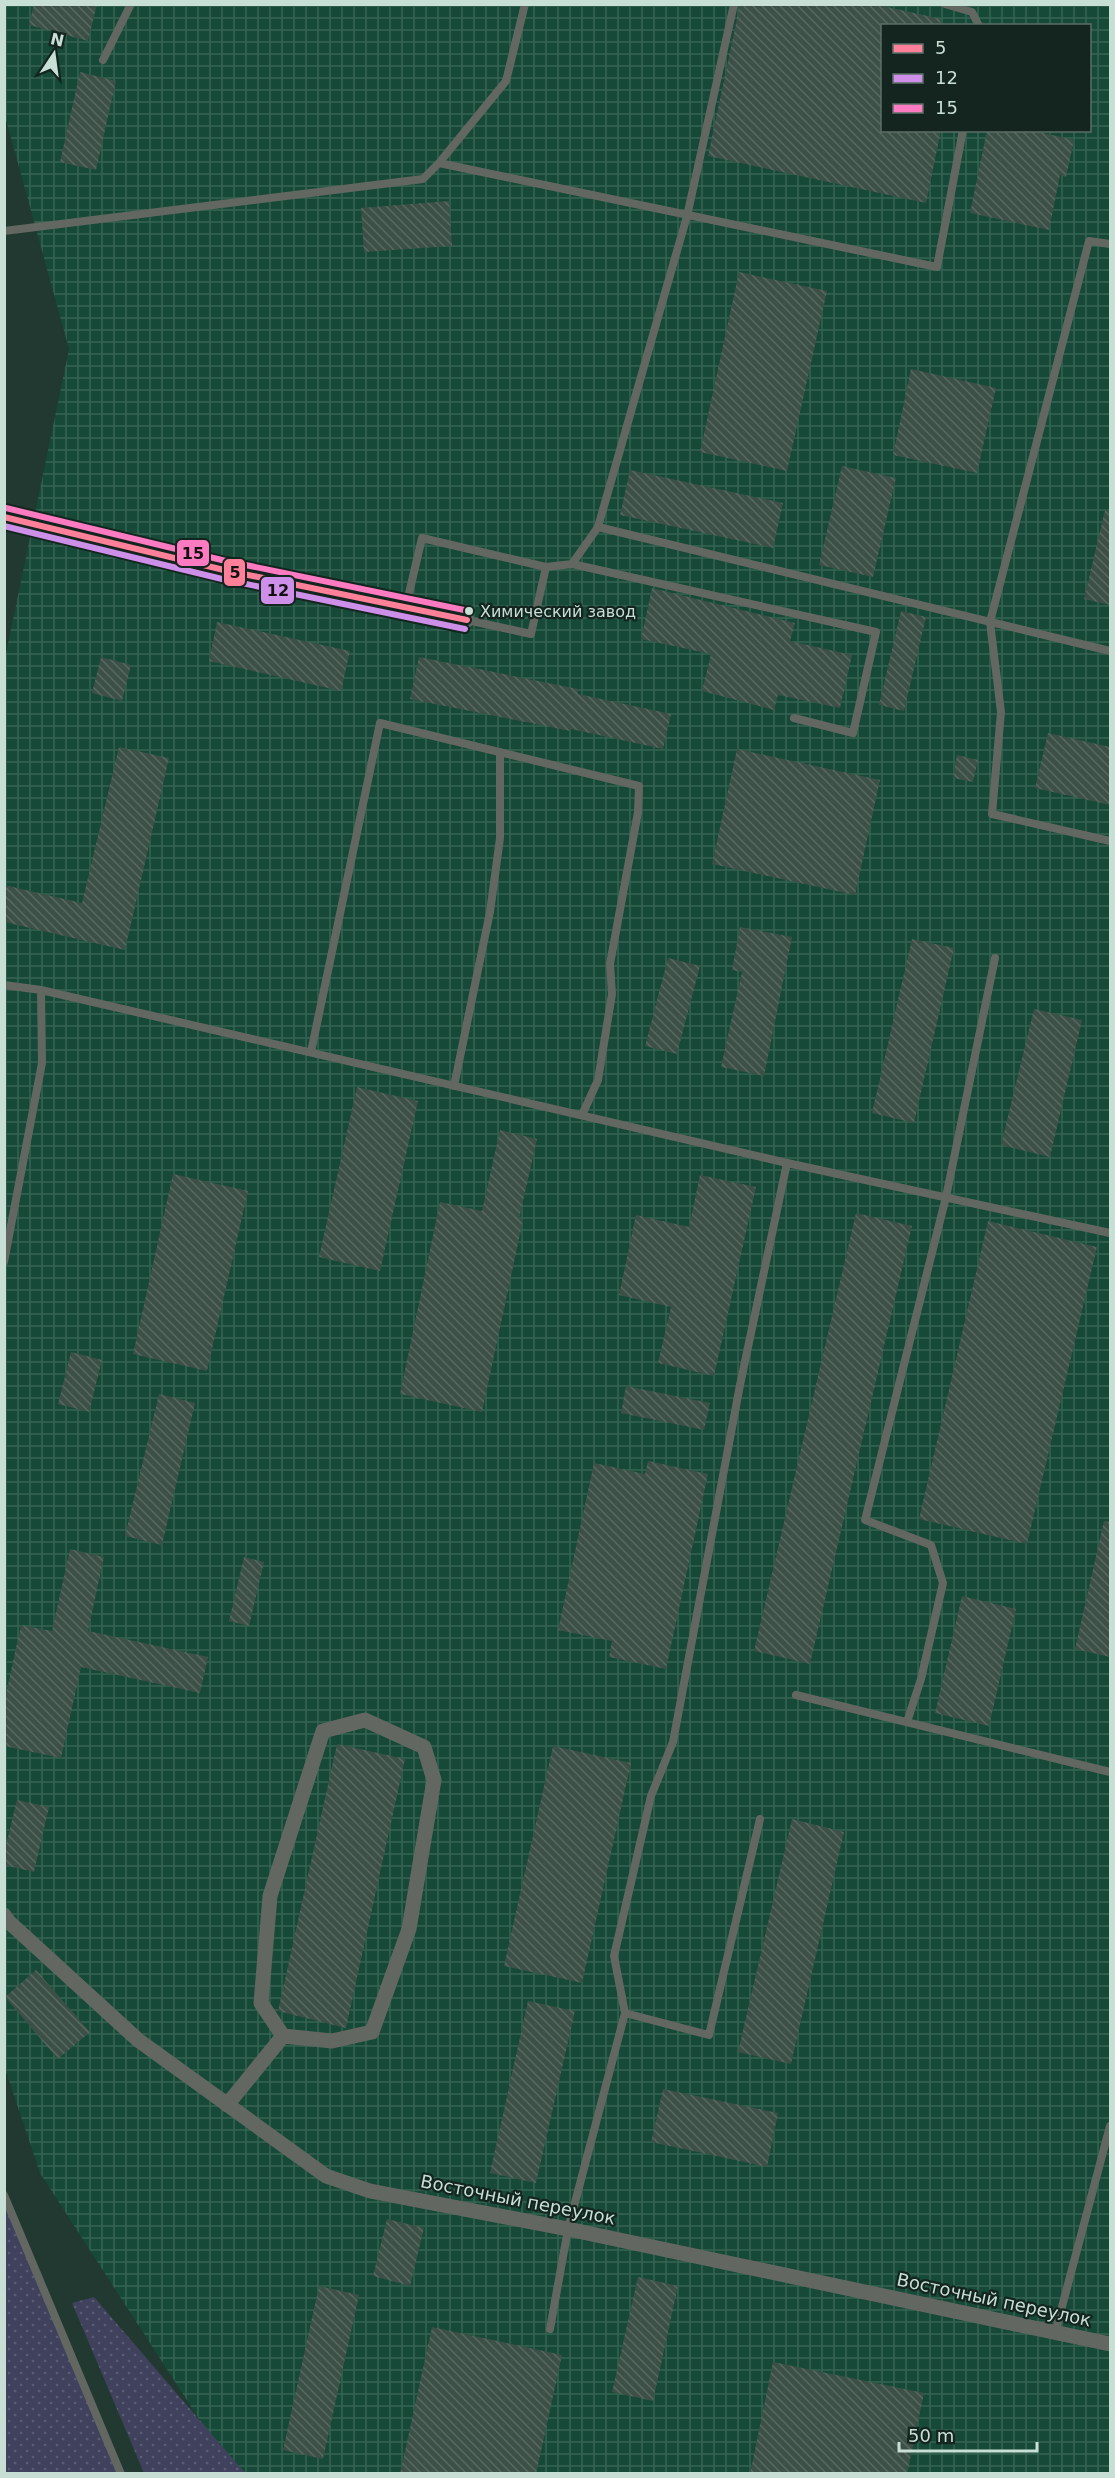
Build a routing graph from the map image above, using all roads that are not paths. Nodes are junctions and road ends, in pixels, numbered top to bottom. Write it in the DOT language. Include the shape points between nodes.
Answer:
graph roads {
  1 [pos="132,4"];
  2 [pos="525,4"];
  3 [pos="734,4"];
  4 [pos="945,4"];
  5 [pos="978,24"];
  6 [pos="103,60"];
  7 [pos="963,132"];
  8 [pos="440,163"];
  9 [pos="687,216"];
  10 [pos="4,231"];
  11 [pos="1110,244"];
  12 [pos="4,517"];
  13 [pos="598,527"];
  14 [pos="572,564"];
  15 [pos="546,567"];
  16 [pos="406,606"];
  17 [pos="467,620"];
  18 [pos="990,622"];
  19 [pos="1110,651"];
  20 [pos="794,718"];
  21 [pos="500,752"];
  22 [pos="1110,841"];
  23 [pos="995,958"];
  24 [pos="4,985"];
  25 [pos="41,990"];
  26 [pos="311,1052"];
  27 [pos="454,1086"];
  28 [pos="582,1115"];
  29 [pos="787,1163"];
  30 [pos="946,1197"];
  31 [pos="1110,1233"];
  32 [pos="4,1262"];
  33 [pos="796,1695"];
  34 [pos="907,1722"];
  35 [pos="1110,1772"];
  36 [pos="760,1819"];
  37 [pos="4,1915"];
  38 [pos="624,2013"];
  39 [pos="283,2036"];
  40 [pos="227,2105"];
  41 [pos="1110,2126"];
  42 [pos="4,2195"];
  43 [pos="568,2229"];
  44 [pos="550,2329"];
  45 [pos="1055,2334"];
  46 [pos="1110,2344"];
  47 [pos="122,2474"];
  1 -- 6 [label="lane"];
  2 -- 8 [label="lane" via="506,81"];
  3 -- 9 [label="lane"];
  4 -- 5 [label="lane" via="972,12"];
  7 -- 9 [label="lane" via="937,267"];
  8 -- 9 [label="lane"];
  8 -- 10 [label="lane" via="423,179"];
  9 -- 13 [label="lane"];
  11 -- 18 [label="lane" via="1089,241"];
  12 -- 16 [label="street" via="224,570"];
  13 -- 14 [label="lane"];
  13 -- 18 [label="lane"];
  14 -- 15 [label="lane"];
  14 -- 20 [label="lane" via="876,632 853,733"];
  15 -- 16 [label="lane" via="422,538"];
  15 -- 17 [label="lane" via="531,634"];
  16 -- 17 [label="street"];
  18 -- 19 [label="lane"];
  18 -- 22 [label="lane" via="1001,712 992,814"];
  21 -- 26 [label="lane" via="380,723"];
  21 -- 27 [label="lane" via="500,838 490,912"];
  21 -- 28 [label="lane" via="639,786 638,812 610,964 612,993 598,1080"];
  23 -- 30 [label="lane"];
  24 -- 25 [label="lane"];
  25 -- 26 [label="lane"];
  25 -- 32 [label="lane" via="42,1063"];
  26 -- 27 [label="lane"];
  27 -- 28 [label="lane"];
  28 -- 29 [label="lane"];
  29 -- 30 [label="lane"];
  29 -- 38 [label="lane" via="740,1385 673,1742 651,1796 614,1956"];
  30 -- 31 [label="lane"];
  30 -- 34 [label="lane" via="865,1520 931,1545 943,1583"];
  33 -- 34 [label="lane"];
  34 -- 35 [label="lane"];
  36 -- 38 [label="lane" via="709,2035"];
  37 -- 40 [label="street, Восточный переулок" via="138,2040"];
  38 -- 43 [label="lane"];
  39 -- 39 [label="street" via="261,2004 270,1896 323,1731 365,1720 424,1747 435,1780 409,1929 372,2032 332,2041"];
  39 -- 40 [label="street"];
  40 -- 43 [label="street, Восточный переулок" via="326,2176 370,2191"];
  41 -- 45 [label="lane"];
  42 -- 47 [label="lane"];
  43 -- 44 [label="lane"];
  43 -- 45 [label="street, Восточный переулок"];
  45 -- 46 [label="street, Восточный переулок"];
}
